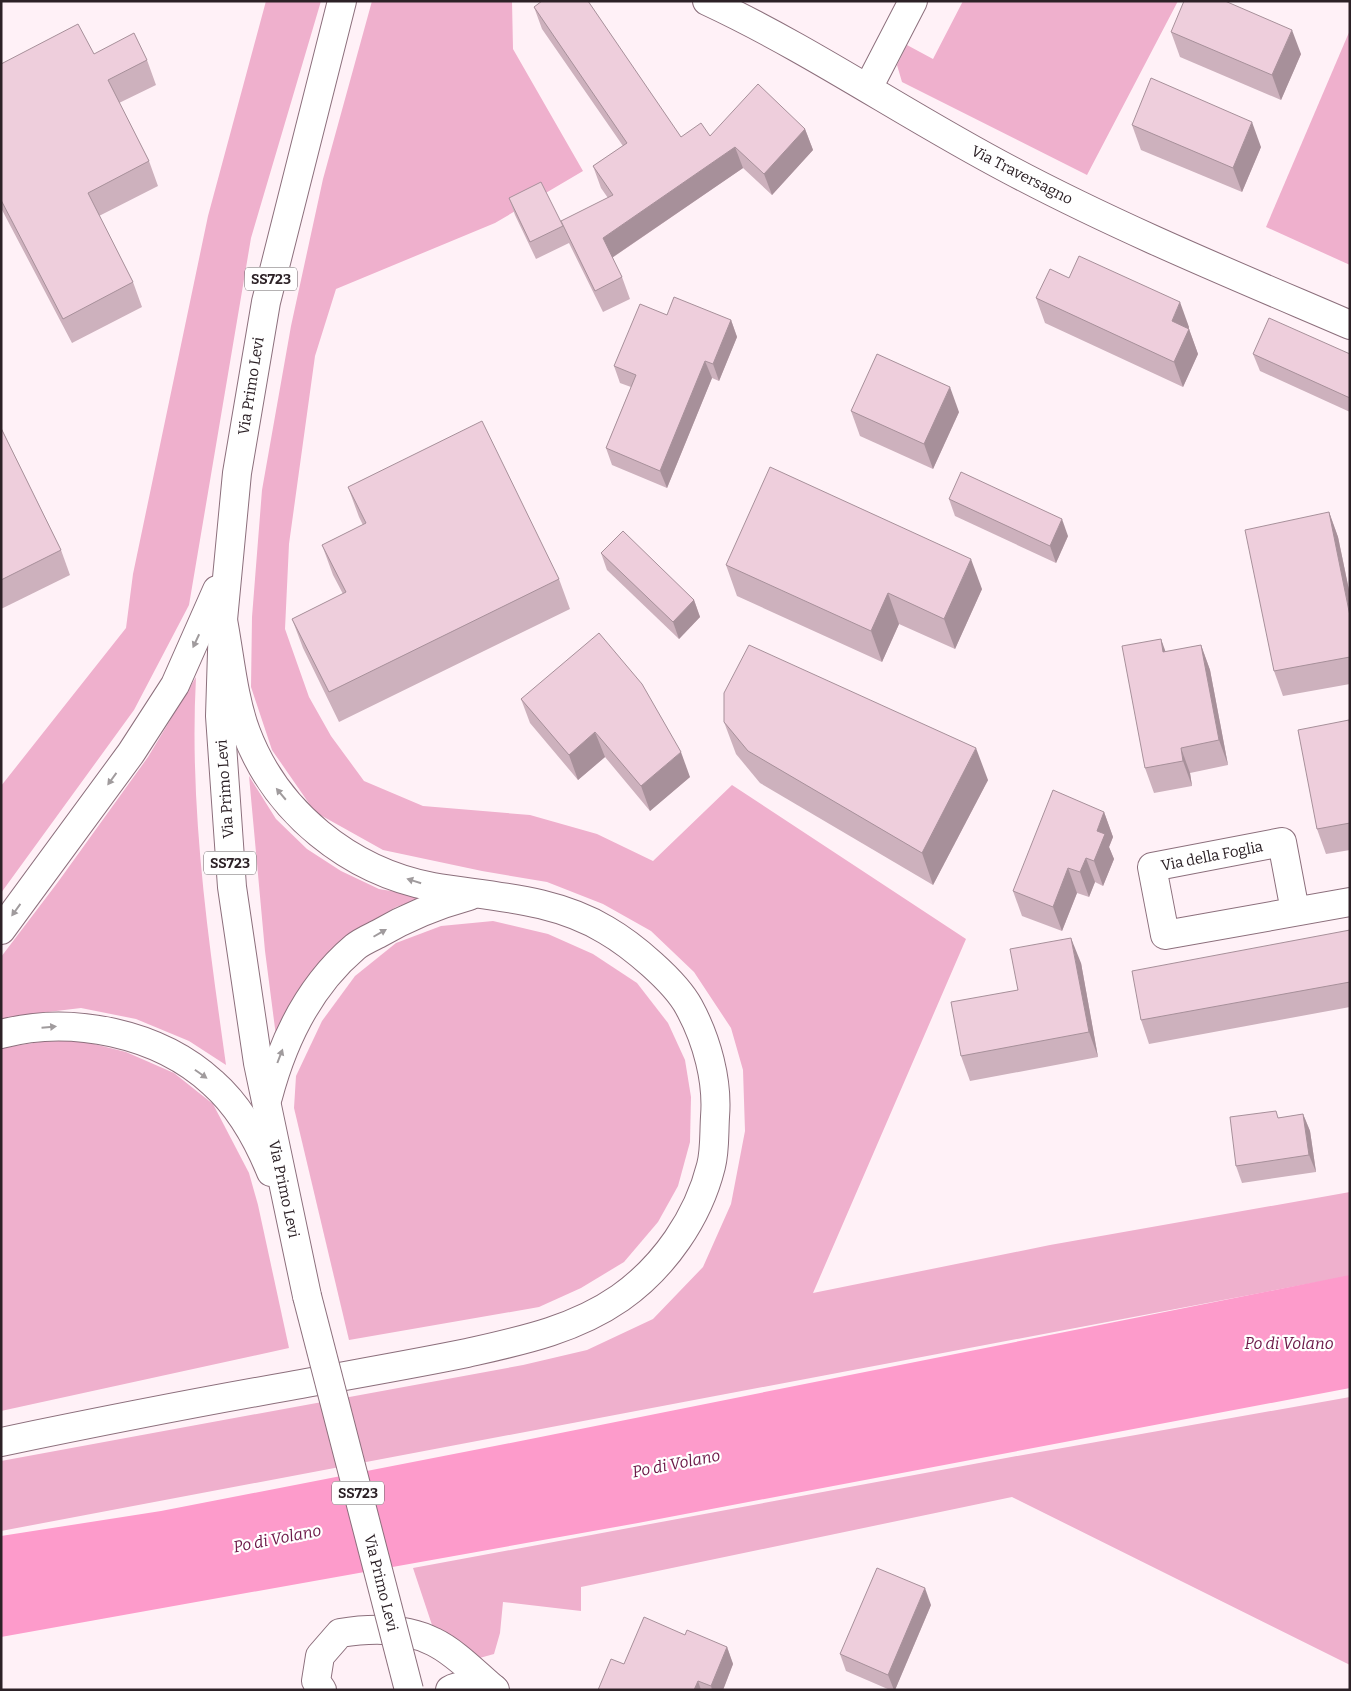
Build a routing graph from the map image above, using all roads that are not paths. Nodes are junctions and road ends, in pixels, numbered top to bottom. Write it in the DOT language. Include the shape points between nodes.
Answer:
graph roads {
  1 [pos="342,1"];
  2 [pos="707,1"];
  3 [pos="913,1"];
  4 [pos="868,88"];
  5 [pos="1350,325"];
  6 [pos="228,563"];
  7 [pos="223,620"];
  8 [pos="479,893"];
  9 [pos="1350,902"];
  10 [pos="1295,911"];
  11 [pos="1,930"];
  12 [pos="1,1034"];
  13 [pos="266,1103"];
  14 [pos="290,1215"];
  15 [pos="1,1442"];
  16 [pos="494,1689"];
  17 [pos="322,1690"];
  18 [pos="409,1690"];
  19 [pos="450,1690"];
  1 -- 6 [label="main road, Via Primo Levi / SS723" via="266,302 237,473"];
  2 -- 4 [label="main road, Via Traversagno"];
  3 -- 4 [label="main road"];
  4 -- 5 [label="main road, Via Traversagno" via="965,146 1060,196"];
  6 -- 7 [label="main road, Via Primo Levi / SS723"];
  6 -- 11 [label="main road, one-way" via="176,685"];
  8 -- 7 [label="main road, one-way" via="428,886 380,870 336,848 302,819 269,779 246,731"];
  7 -- 13 [label="main road, Via Primo Levi / SS723" via="220,716 232,887"];
  13 -- 8 [label="main road, one-way" via="278,1058 294,1024 322,980 356,946 435,905"];
  8 -- 15 [label="main road" via="561,909 604,929 645,957 688,1005 709,1056 716,1103 712,1163 694,1214 664,1258 622,1297 574,1325 516,1342 411,1365 163,1408"];
  9 -- 10 [label="main road, Via della Foglia"];
  10 -- 10 [label="main road, Via della Foglia" via="1165,935 1152,867 1282,842"];
  12 -- 14 [label="main road, one-way" via="18,1029 61,1026 102,1030 147,1043 179,1058 213,1082 238,1110 269,1166"];
  13 -- 14 [label="main road, Via Primo Levi / SS723"];
  14 -- 18 [label="main road, Via Primo Levi / SS723, bridge" via="307,1296"];
  16 -- 17 [label="main road" via="434,1642 372,1628 340,1632 320,1656 316,1680"];
  16 -- 19 [label="main road" via="454,1687"];
}
